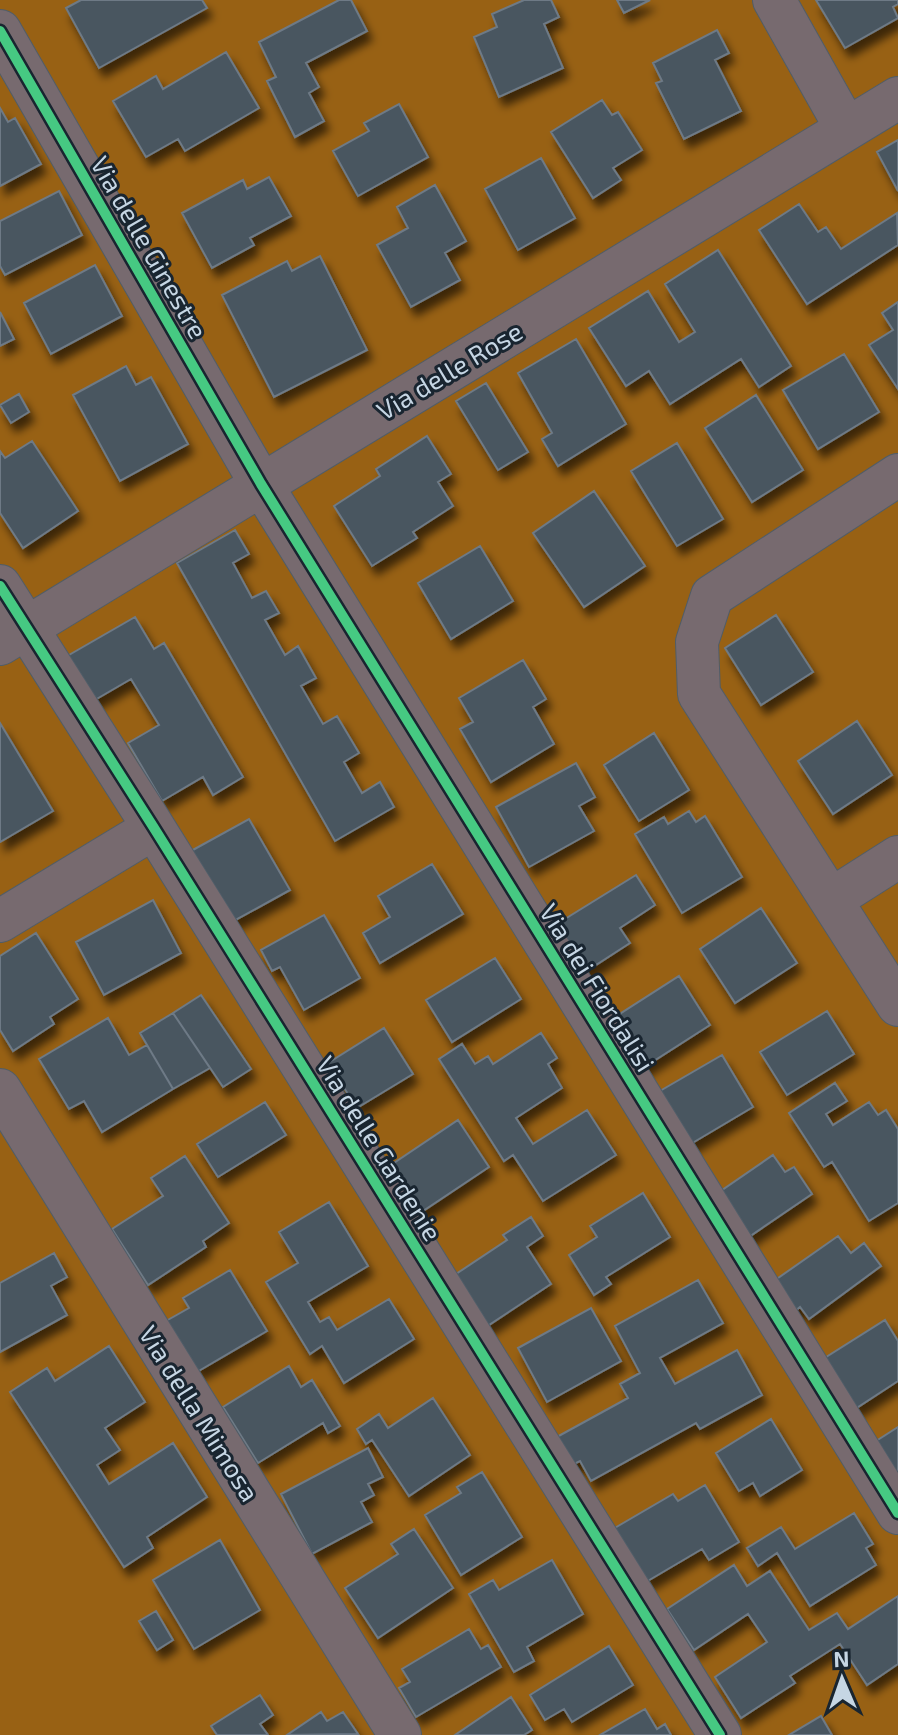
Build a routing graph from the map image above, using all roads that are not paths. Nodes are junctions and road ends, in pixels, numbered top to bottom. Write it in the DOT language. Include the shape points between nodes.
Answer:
graph roads {
  1 [pos="774,0"];
  2 [pos="0,31"];
  3 [pos="898,98"];
  4 [pos="846,128"];
  5 [pos="898,475"];
  6 [pos="261,484"];
  7 [pos="0,586"];
  8 [pos="13,636"];
  9 [pos="154,828"];
  10 [pos="898,857"];
  11 [pos="832,899"];
  12 [pos="0,921"];
  13 [pos="898,1005"];
  14 [pos="0,1090"];
  15 [pos="898,1513"];
  16 [pos="400,1735"];
  17 [pos="720,1735"];
  1 -- 4 [label="street"];
  2 -- 6 [label="street, Via delle Ginestre"];
  3 -- 4 [label="street, Via delle Rose"];
  4 -- 6 [label="street, Via delle Rose"];
  5 -- 11 [label="street" via="712,596 697,642 699,694"];
  6 -- 8 [label="street, Via delle Rose"];
  6 -- 15 [label="street, Via dei Fiordalisi"];
  7 -- 8 [label="street, Via delle Gardenie"];
  8 -- 9 [label="street, Via delle Gardenie"];
  9 -- 12 [label="street"];
  9 -- 17 [label="street, Via delle Gardenie"];
  10 -- 11 [label="street"];
  11 -- 13 [label="street"];
  14 -- 16 [label="street, Via della Mimosa"];
}
